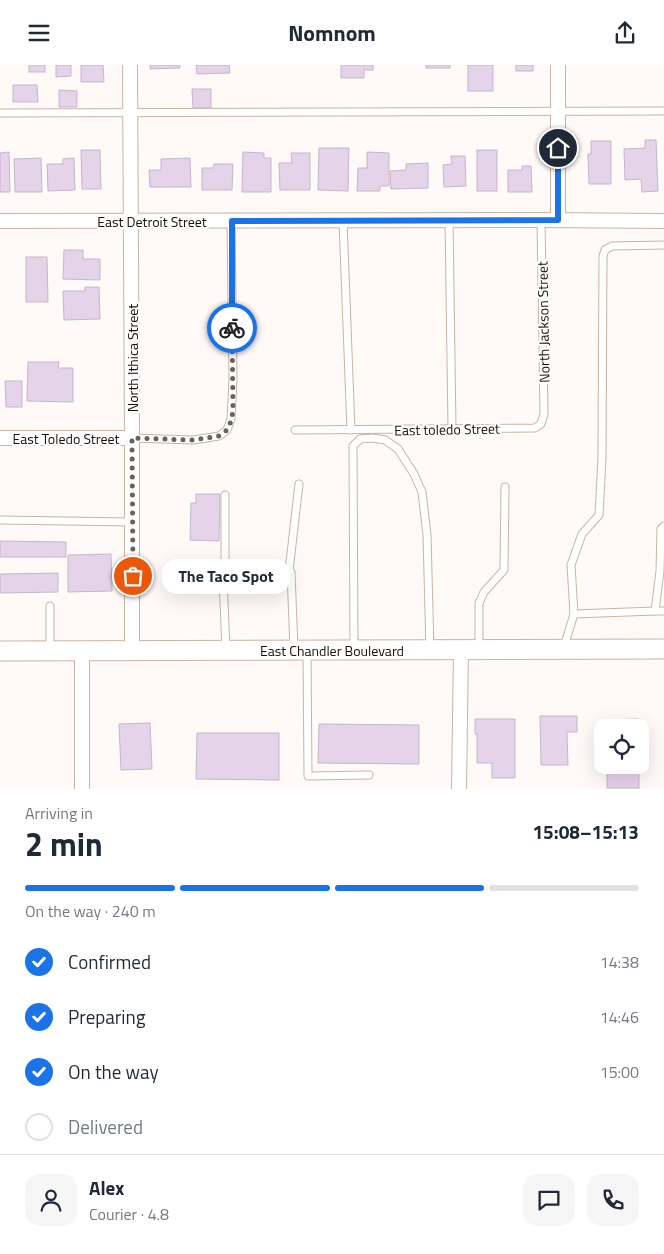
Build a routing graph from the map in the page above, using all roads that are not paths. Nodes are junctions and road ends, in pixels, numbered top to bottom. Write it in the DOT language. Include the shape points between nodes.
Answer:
graph roads {
  1 [pos="130,65"];
  2 [pos="558,65"];
  3 [pos="664,111"];
  4 [pos="130,112"];
  5 [pos="558,112"];
  6 [pos="0,113"];
  7 [pos="449,220"];
  8 [pos="541,220"];
  9 [pos="558,220"];
  10 [pos="0,221"];
  11 [pos="131,221"];
  12 [pos="232,221"];
  13 [pos="343,221"];
  14 [pos="664,221"];
  15 [pos="664,245"];
  16 [pos="541,424"];
  17 [pos="452,428"];
  18 [pos="296,430"];
  19 [pos="351,430"];
  20 [pos="0,438"];
  21 [pos="132,438"];
  22 [pos="299,484"];
  23 [pos="505,487"];
  24 [pos="225,495"];
  25 [pos="0,521"];
  26 [pos="132,522"];
  27 [pos="664,526"];
  28 [pos="225,569"];
  29 [pos="289,571"];
  30 [pos="50,605"];
  31 [pos="655,611"];
  32 [pos="664,611"];
  33 [pos="574,614"];
  34 [pos="664,649"];
  35 [pos="354,650"];
  36 [pos="430,650"];
  37 [pos="470,650"];
  38 [pos="563,650"];
  39 [pos="0,651"];
  40 [pos="50,651"];
  41 [pos="82,651"];
  42 [pos="132,651"];
  43 [pos="226,651"];
  44 [pos="301,651"];
  45 [pos="369,775"];
  46 [pos="82,789"];
  47 [pos="459,789"];
  1 -- 4 [label="street, North Ithica Street"];
  2 -- 5 [label="street"];
  3 -- 5 [label="lane"];
  4 -- 5 [label="lane"];
  4 -- 6 [label="lane"];
  4 -- 11 [label="street, North Ithica Street"];
  5 -- 9 [label="street"];
  7 -- 8 [label="street, East Detroit Street"];
  7 -- 13 [label="street, East Detroit Street"];
  7 -- 17 [label="lane"];
  8 -- 9 [label="street, East Detroit Street"];
  8 -- 16 [label="lane, North Jackson Street" via="544,413"];
  9 -- 14 [label="street, East Detroit Street"];
  10 -- 11 [label="street, East Detroit Street"];
  11 -- 12 [label="street, East Detroit Street"];
  11 -- 21 [label="street, North Ithica Street"];
  12 -- 13 [label="street, East Detroit Street"];
  12 -- 21 [label="lane" via="233,380 232,419 227,430 219,436 193,440"];
  13 -- 19 [label="lane"];
  15 -- 33 [label="lane" via="612,246 605,250 603,256 599,515 582,534 571,565"];
  16 -- 17 [label="lane, East toledo Street" via="534,428"];
  17 -- 19 [label="lane, East toledo Street"];
  18 -- 19 [label="lane, East toledo Street"];
  20 -- 21 [label="street, East Toledo Street"];
  21 -- 26 [label="street, North Ithica Street"];
  22 -- 29 [label="lane"];
  23 -- 37 [label="lane" via="504,570 484,592"];
  24 -- 28 [label="lane"];
  25 -- 26 [label="lane"];
  26 -- 42 [label="street, North Ithica Street"];
  27 -- 31 [label="lane" via="661,529"];
  28 -- 29 [label="lane" via="230,566 286,568"];
  28 -- 43 [label="lane"];
  29 -- 44 [label="lane"];
  30 -- 40 [label="lane"];
  31 -- 32 [label="lane"];
  31 -- 33 [label="lane"];
  33 -- 38 [label="lane"];
  34 -- 38 [label="main road, East Chandler Boulevard"];
  35 -- 36 [label="main road, East Chandler Boulevard"];
  35 -- 36 [label="lane" via="353,446 360,439 372,438 385,440 398,449 422,492 427,535"];
  35 -- 44 [label="main road, East Chandler Boulevard"];
  36 -- 37 [label="main road, East Chandler Boulevard"];
  37 -- 38 [label="main road, East Chandler Boulevard"];
  37 -- 47 [label="street"];
  39 -- 40 [label="main road, East Chandler Boulevard"];
  40 -- 41 [label="main road, East Chandler Boulevard"];
  41 -- 42 [label="main road, East Chandler Boulevard"];
  41 -- 46 [label="street"];
  42 -- 43 [label="main road, East Chandler Boulevard"];
  43 -- 44 [label="main road, East Chandler Boulevard"];
  44 -- 45 [label="lane" via="308,776"];
}
